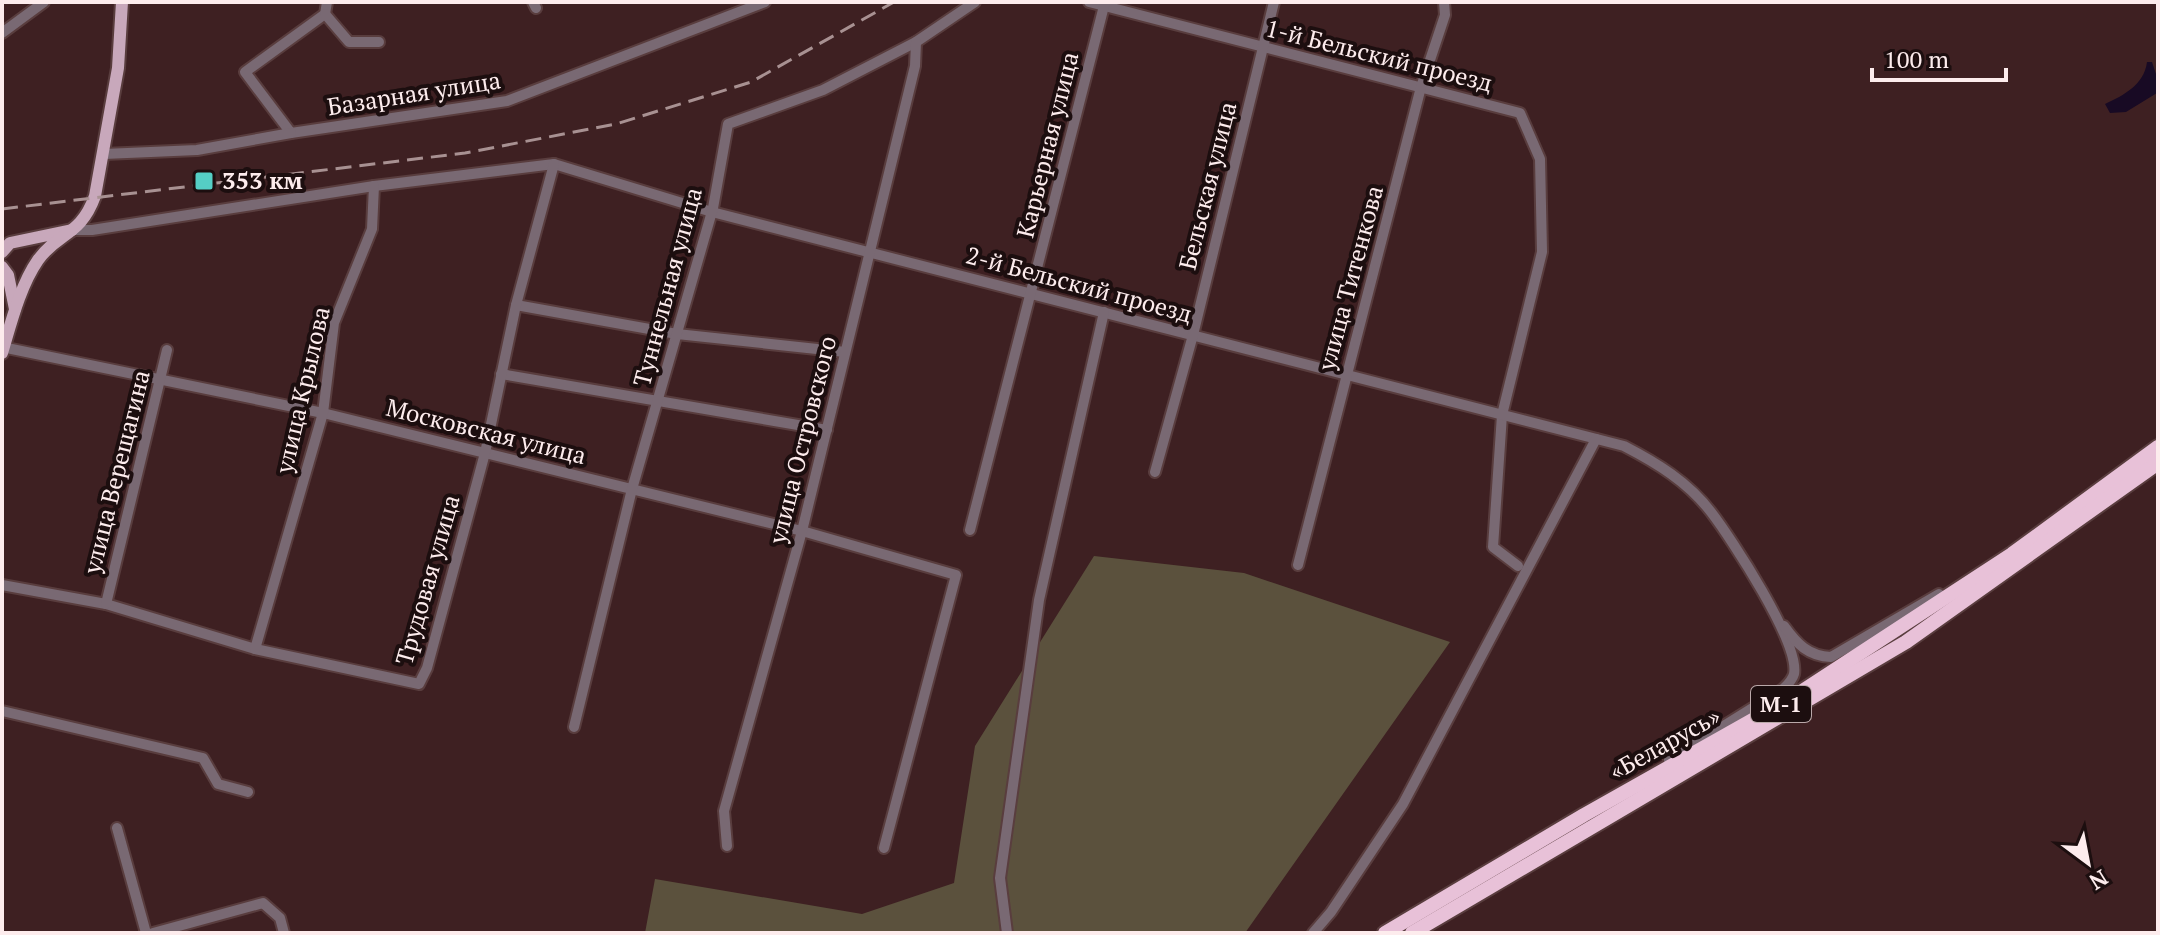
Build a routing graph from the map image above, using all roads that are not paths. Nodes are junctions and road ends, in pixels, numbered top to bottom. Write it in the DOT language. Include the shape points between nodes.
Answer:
graph roads {
  1 [pos="44,2"];
  2 [pos="122,2"];
  3 [pos="327,2"];
  4 [pos="765,2"];
  5 [pos="975,2"];
  6 [pos="1089,2"];
  7 [pos="1274,2"];
  8 [pos="1444,2"];
  9 [pos="1104,4"];
  10 [pos="325,14"];
  11 [pos="2,33"];
  12 [pos="379,42"];
  13 [pos="916,42"];
  14 [pos="1263,47"];
  15 [pos="1421,87"];
  16 [pos="291,133"];
  17 [pos="104,154"];
  18 [pos="554,164"];
  19 [pos="374,186"];
  20 [pos="712,212"];
  21 [pos="75,230"];
  22 [pos="22,241"];
  23 [pos="870,251"];
  24 [pos="2,252"];
  25 [pos="38,260"];
  26 [pos="5,271"];
  27 [pos="32,273"];
  28 [pos="1032,293"];
  29 [pos="516,305"];
  30 [pos="1104,312"];
  31 [pos="16,313"];
  32 [pos="677,334"];
  33 [pos="1193,335"];
  34 [pos="3,349"];
  35 [pos="167,350"];
  36 [pos="845,352"];
  37 [pos="501,374"];
  38 [pos="1346,375"];
  39 [pos="161,380"];
  40 [pos="657,401"];
  41 [pos="323,413"];
  42 [pos="1502,415"];
  43 [pos="827,430"];
  44 [pos="1596,439"];
  45 [pos="2158,447"];
  46 [pos="485,453"];
  47 [pos="2158,463"];
  48 [pos="1155,472"];
  49 [pos="632,489"];
  50 [pos="970,530"];
  51 [pos="802,531"];
  52 [pos="2012,554"];
  53 [pos="1298,565"];
  54 [pos="1518,566"];
  55 [pos="2,585"];
  56 [pos="106,604"];
  57 [pos="1771,609"];
  58 [pos="255,649"];
  59 [pos="2,711"];
  60 [pos="574,727"];
  61 [pos="248,792"];
  62 [pos="1584,815"];
  63 [pos="117,828"];
  64 [pos="727,846"];
  65 [pos="884,848"];
  66 [pos="146,933"];
  67 [pos="153,933"];
  68 [pos="284,933"];
  69 [pos="1007,933"];
  70 [pos="1313,933"];
  71 [pos="1385,933"];
  72 [pos="1412,933"];
  1 -- 11 [label="street"];
  2 -- 17 [label="main road"];
  3 -- 10 [label="street"];
  4 -- 16 [label="street, Базарная улица" via="507,101"];
  5 -- 13 [label="street, Туннельная улица"];
  6 -- 9 [label="street, 1-й Бельский проезд"];
  7 -- 14 [label="street, Бельская улица"];
  8 -- 15 [label="street, улица Титенкова" via="1445,15"];
  9 -- 14 [label="street, 1-й Бельский проезд"];
  9 -- 28 [label="street, Карьерная улица"];
  10 -- 12 [label="street" via="349,42"];
  10 -- 16 [label="street" via="245,72"];
  13 -- 20 [label="street, Туннельная улица" via="823,90 728,124"];
  13 -- 23 [label="street, улица Островского" via="915,66"];
  14 -- 15 [label="street, 1-й Бельский проезд"];
  14 -- 33 [label="street, Бельская улица"];
  15 -- 38 [label="street, улица Титенкова"];
  15 -- 42 [label="street, 1-й Бельский проезд" via="1520,113 1540,159 1542,252"];
  16 -- 17 [label="street, Базарная улица" via="197,150"];
  17 -- 21 [label="main road" via="92,206"];
  18 -- 19 [label="street"];
  18 -- 20 [label="street, 2-й Бельский проезд"];
  18 -- 29 [label="street, Трудовая улица"];
  19 -- 21 [label="street"];
  19 -- 41 [label="street, улица Крылова" via="372,229 334,323"];
  20 -- 23 [label="street, 2-й Бельский проезд"];
  20 -- 32 [label="street, Туннельная улица"];
  21 -- 22 [label="main road"];
  21 -- 25 [label="main road"];
  22 -- 24 [label="main road" via="10,243"];
  22 -- 25 [label="main road" via="34,247"];
  23 -- 28 [label="street, 2-й Бельский проезд"];
  23 -- 36 [label="street, улица Островского"];
  25 -- 27 [label="main road"];
  26 -- 27 [label="main road" via="20,278"];
  26 -- 31 [label="main road"];
  27 -- 31 [label="main road"];
  28 -- 30 [label="street, 2-й Бельский проезд"];
  28 -- 50 [label="street, Карьерная улица"];
  29 -- 32 [label="street"];
  29 -- 37 [label="street, Трудовая улица"];
  30 -- 33 [label="street, 2-й Бельский проезд"];
  30 -- 69 [label="street" via="1039,600 1000,878"];
  31 -- 34 [label="main road"];
  32 -- 36 [label="street"];
  32 -- 40 [label="street, Туннельная улица"];
  33 -- 38 [label="street, 2-й Бельский проезд"];
  33 -- 48 [label="street, Бельская улица"];
  34 -- 39 [label="street, Московская улица"];
  35 -- 39 [label="street, улица Верещагина"];
  36 -- 43 [label="street, улица Островского"];
  37 -- 40 [label="street"];
  37 -- 46 [label="street, Трудовая улица"];
  38 -- 42 [label="street, 2-й Бельский проезд"];
  38 -- 53 [label="street, улица Титенкова"];
  39 -- 41 [label="street, Московская улица"];
  39 -- 56 [label="street, улица Верещагина"];
  40 -- 43 [label="street"];
  40 -- 49 [label="street, Туннельная улица"];
  41 -- 46 [label="street, Московская улица"];
  41 -- 58 [label="street, улица Крылова"];
  42 -- 44 [label="street, 2-й Бельский проезд"];
  42 -- 54 [label="street" via="1493,547"];
  43 -- 51 [label="street, улица Островского"];
  44 -- 57 [label="street, 2-й Бельский проезд" via="1651,460 1701,499"];
  44 -- 70 [label="street" via="1403,804"];
  45 -- 52 [label="highway, «Беларусь» / М-1"];
  46 -- 49 [label="street, Московская улица"];
  46 -- 58 [label="street, Трудовая улица" via="419,684"];
  47 -- 72 [label="highway, «Беларусь» / М-1" via="1906,642"];
  49 -- 51 [label="street, Московская улица"];
  49 -- 60 [label="street, Туннельная улица"];
  51 -- 64 [label="street, улица Островского" via="724,811"];
  51 -- 65 [label="street, Московская улица" via="956,575"];
  52 -- 57 [label="street" via="1831,657 1805,650"];
  52 -- 62 [label="highway, «Беларусь» / М-1" via="1790,699"];
  55 -- 56 [label="street, Трудовая улица"];
  56 -- 58 [label="street, Трудовая улица"];
  57 -- 62 [label="street" via="1793,659 1789,684"];
  59 -- 61 [label="street" via="203,758 218,784"];
  62 -- 71 [label="highway, «Беларусь» / М-1"];
  63 -- 66 [label="street"];
  67 -- 68 [label="street" via="263,903 280,918"];
}
